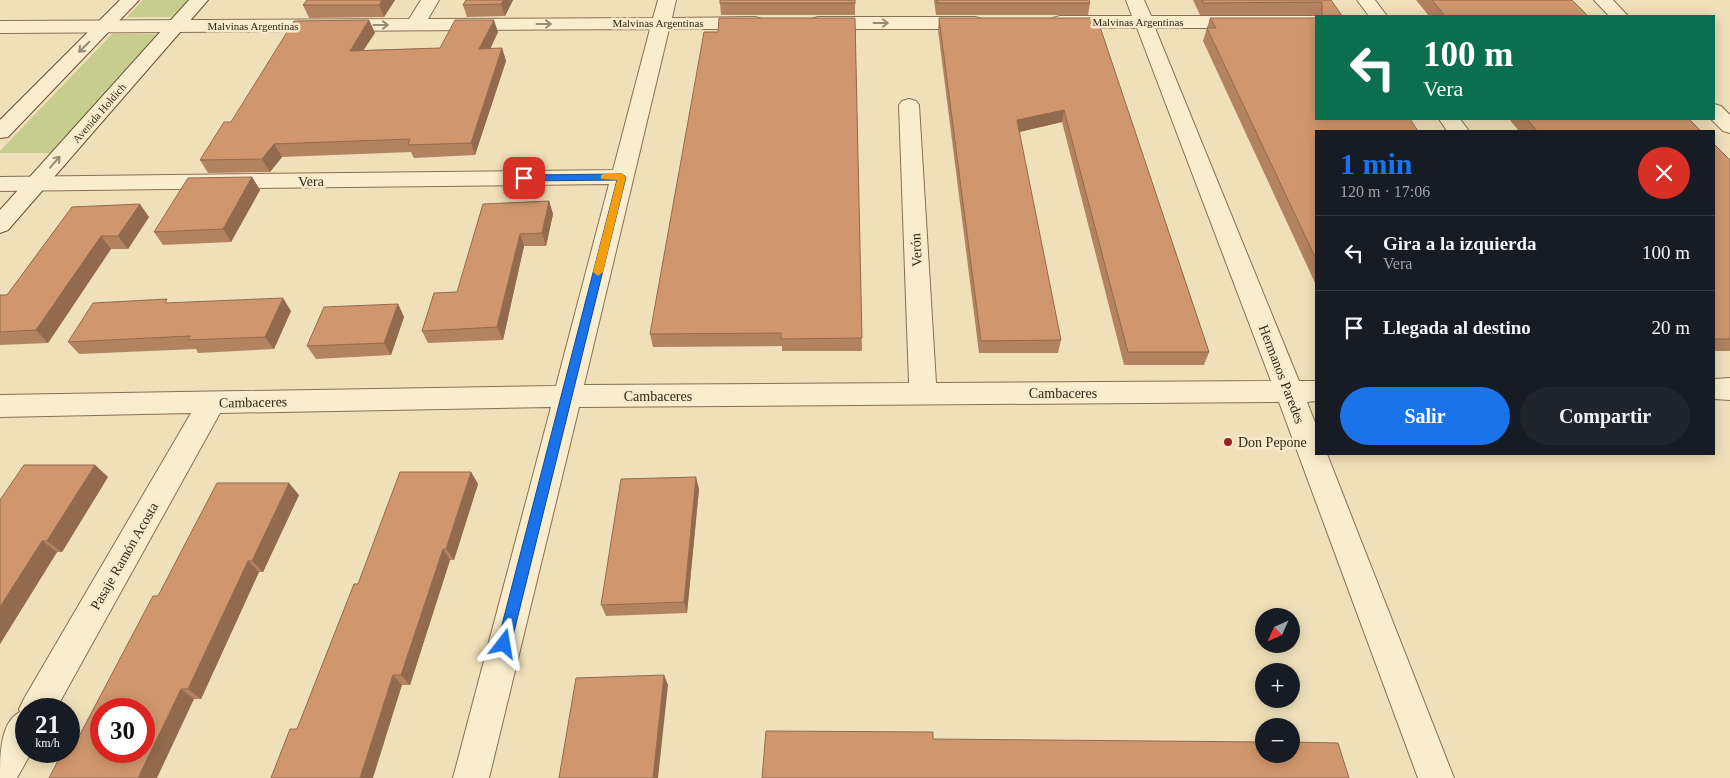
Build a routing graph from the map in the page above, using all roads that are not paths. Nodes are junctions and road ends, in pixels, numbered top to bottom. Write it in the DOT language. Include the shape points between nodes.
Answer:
graph roads {
  1 [pos="130,0"];
  2 [pos="199,0"];
  3 [pos="430,0"];
  4 [pos="1366,0"];
  5 [pos="1603,0"];
  6 [pos="1139,11"];
  7 [pos="664,12"];
  8 [pos="1377,15"];
  9 [pos="1618,15"];
  10 [pos="1045,22"];
  11 [pos="1315,22"];
  12 [pos="769,23"];
  13 [pos="799,23"];
  14 [pos="996,23"];
  15 [pos="415,25"];
  16 [pos="104,27"];
  17 [pos="175,27"];
  18 [pos="0,28"];
  19 [pos="909,105"];
  20 [pos="1715,111"];
  21 [pos="1730,127"];
  22 [pos="0,132"];
  23 [pos="622,177"];
  24 [pos="0,184"];
  25 [pos="36,185"];
  26 [pos="0,225"];
  27 [pos="1715,389"];
  28 [pos="1730,389"];
  29 [pos="1315,391"];
  30 [pos="1289,392"];
  31 [pos="923,394"];
  32 [pos="567,396"];
  33 [pos="211,402"];
  34 [pos="0,406"];
  35 [pos="42,698"];
  36 [pos="15,746"];
  37 [pos="0,773"];
  38 [pos="470,778"];
  39 [pos="1436,778"];
  1 -- 16 [label="street"];
  2 -- 17 [label="street, Avenida Holdich"];
  3 -- 15 [label="street"];
  4 -- 8 [label="street"];
  5 -- 9 [label="street"];
  6 -- 10 [label="street, Malvinas Argentinas"];
  6 -- 11 [label="street, Malvinas Argentinas"];
  6 -- 30 [label="street, Hermanos Paredes"];
  7 -- 12 [label="street, Malvinas Argentinas"];
  15 -- 7 [label="street, Malvinas Argentinas, one-way"];
  7 -- 23 [label="street"];
  13 -- 14 [label="street, one-way"];
  17 -- 15 [label="street, Malvinas Argentinas, one-way"];
  16 -- 17 [label="street, Malvinas Argentinas"];
  16 -- 18 [label="street, Malvinas Argentinas"];
  16 -- 22 [label="street, one-way"];
  25 -- 17 [label="street, Avenida Holdich, one-way"];
  19 -- 31 [label="street, Verón"];
  20 -- 21 [label="street"];
  23 -- 25 [label="street, Vera"];
  23 -- 32 [label="street"];
  24 -- 25 [label="street, Vera"];
  25 -- 26 [label="street, Avenida Holdich"];
  27 -- 28 [label="street"];
  29 -- 30 [label="street, Cambaceres"];
  30 -- 31 [label="street, Cambaceres"];
  30 -- 39 [label="street, Hermanos Paredes"];
  31 -- 32 [label="street, Cambaceres"];
  32 -- 33 [label="street, Cambaceres"];
  32 -- 38 [label="street"];
  33 -- 34 [label="street, Cambaceres"];
  33 -- 35 [label="street, Pasaje Ramón Acosta"];
  36 -- 37 [label="street"];
}
